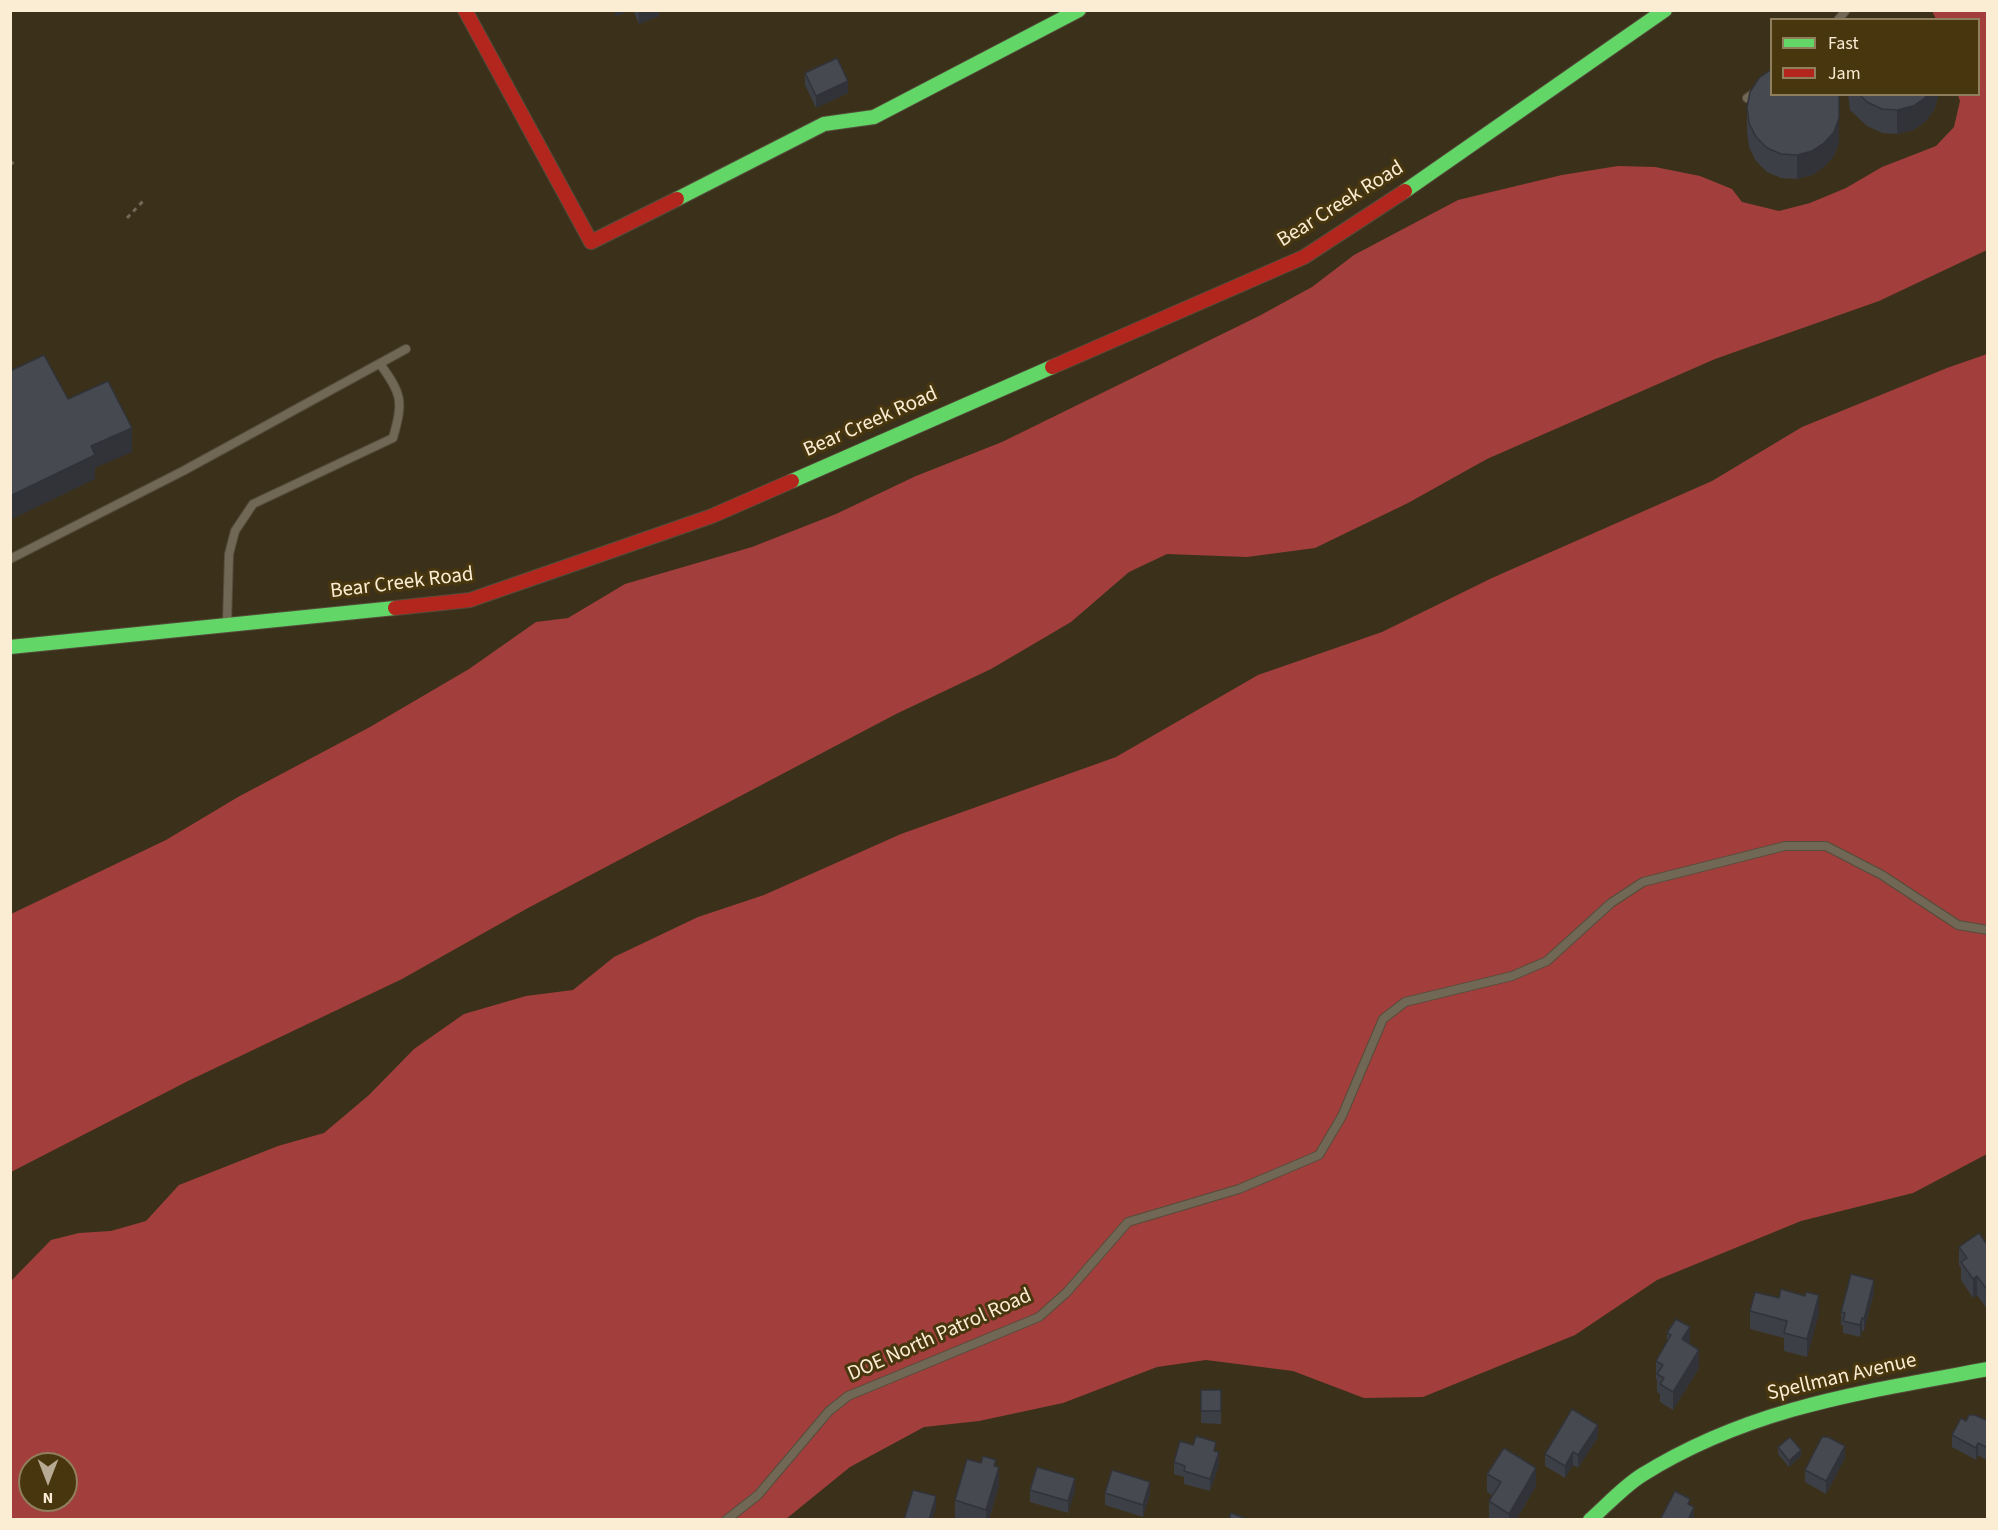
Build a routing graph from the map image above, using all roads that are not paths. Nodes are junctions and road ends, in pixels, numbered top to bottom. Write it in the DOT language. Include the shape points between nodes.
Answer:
graph roads {
  1 [pos="465,10"];
  2 [pos="1079,10"];
  3 [pos="1665,10"];
  4 [pos="1770,82"];
  5 [pos="1747,98"];
  6 [pos="406,349"];
  7 [pos="380,364"];
  8 [pos="10,559"];
  9 [pos="227,625"];
  10 [pos="10,647"];
  11 [pos="1988,930"];
  12 [pos="1988,1369"];
  13 [pos="726,1520"];
  14 [pos="1590,1520"];
  1 -- 2 [label="street" via="591,242 824,124 874,117"];
  3 -- 9 [label="street, Bear Creek Road" via="1304,257 712,516 470,600"];
  4 -- 5 [label="lane"];
  6 -- 7 [label="lane"];
  7 -- 8 [label="lane"];
  7 -- 9 [label="lane" via="394,383 402,407 393,438 253,504 235,531 229,554"];
  9 -- 10 [label="street, Bear Creek Road"];
  11 -- 13 [label="lane, DOE North Patrol Road" via="1958,925 1882,875 1826,846 1785,846 1643,882 1611,903 1547,961 1512,976 1404,1002 1383,1019 1342,1116 1319,1155 1239,1189 1128,1222 1067,1292 1039,1317 848,1396 829,1411 758,1495"];
  12 -- 14 [label="street, Spellman Avenue" via="1827,1399 1760,1418 1724,1432 1640,1476"];
}
